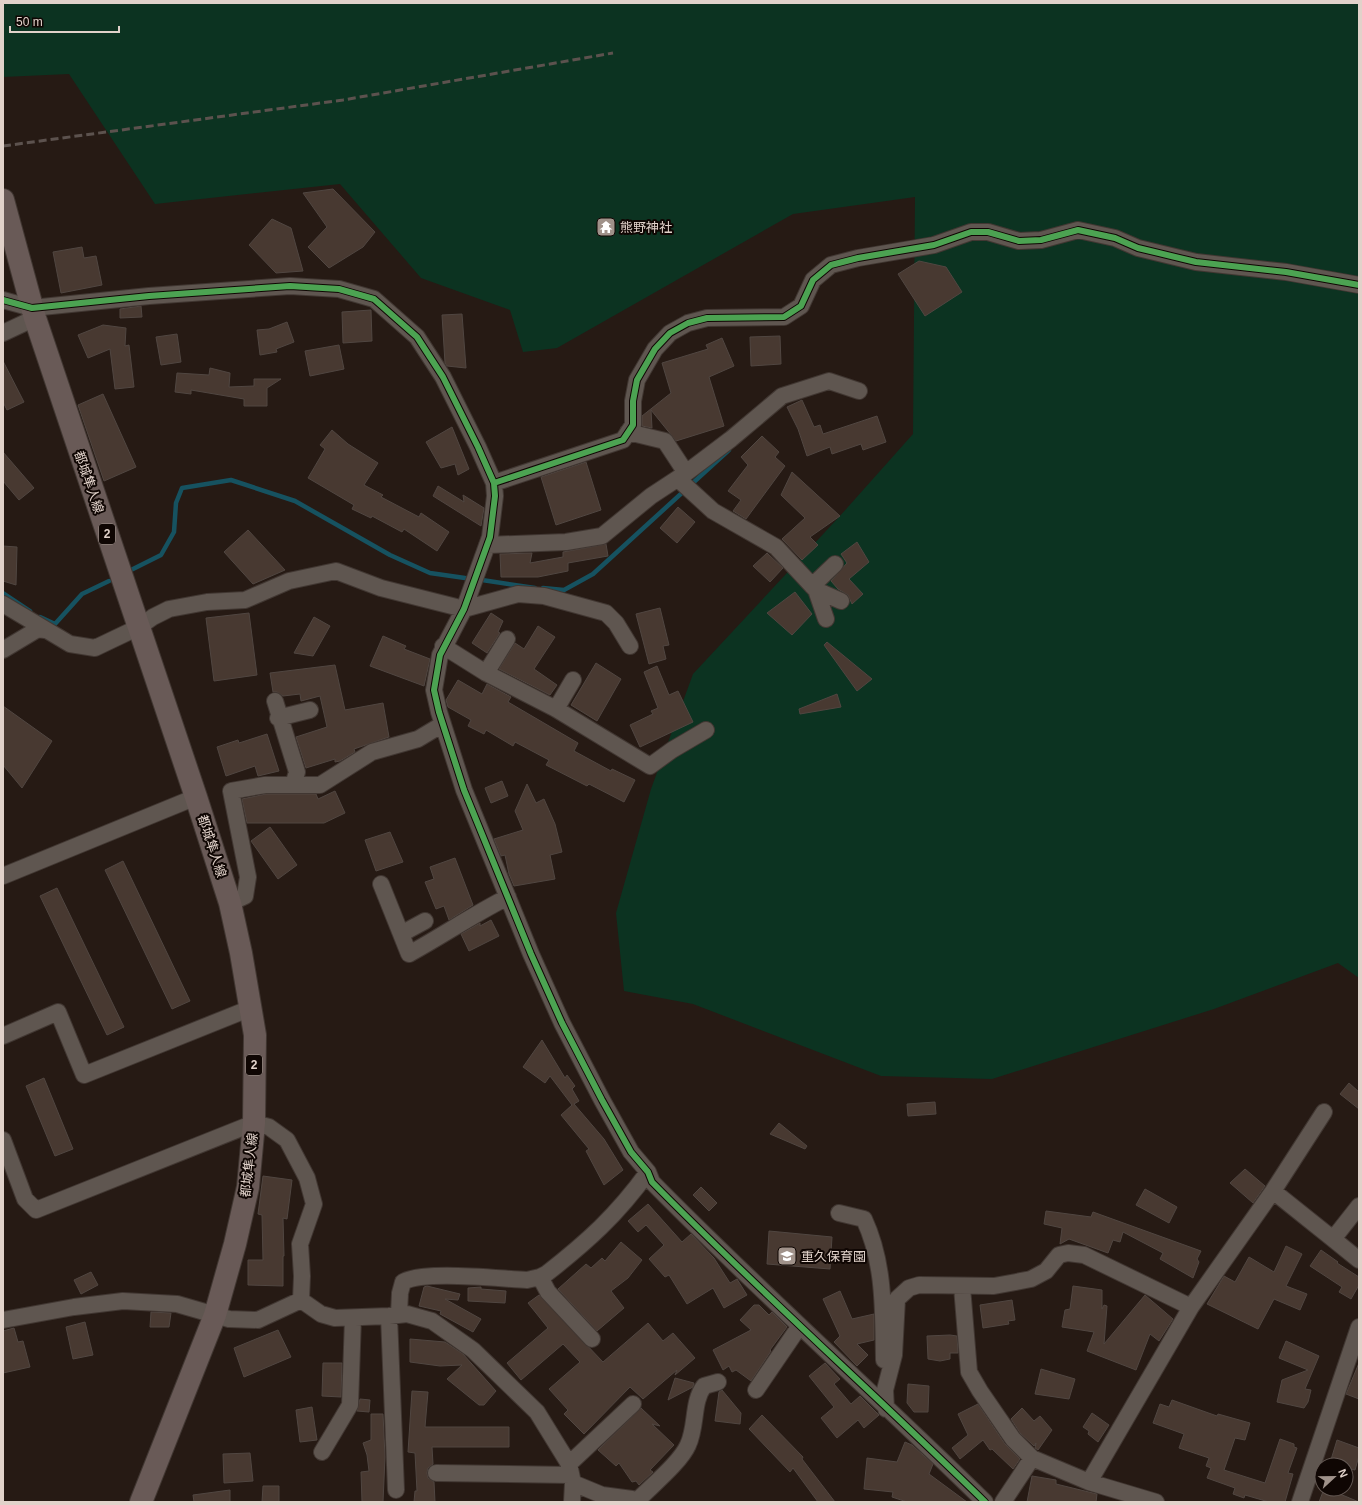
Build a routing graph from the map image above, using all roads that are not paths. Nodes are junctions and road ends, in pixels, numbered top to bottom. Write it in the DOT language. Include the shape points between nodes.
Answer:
graph roads {
  1 [pos="3,200"];
  2 [pos="1359,285"];
  3 [pos="3,300"];
  4 [pos="33,313"];
  5 [pos="3,333"];
  6 [pos="859,391"];
  7 [pos="628,432"];
  8 [pos="685,482"];
  9 [pos="494,483"];
  10 [pos="487,545"];
  11 [pos="835,564"];
  12 [pos="814,588"];
  13 [pos="841,601"];
  14 [pos="3,604"];
  15 [pos="464,609"];
  16 [pos="826,619"];
  17 [pos="139,628"];
  18 [pos="45,630"];
  19 [pos="507,639"];
  20 [pos="443,646"];
  21 [pos="630,646"];
  22 [pos="3,650"];
  23 [pos="486,673"];
  24 [pos="573,680"];
  25 [pos="275,701"];
  26 [pos="556,709"];
  27 [pos="310,710"];
  28 [pos="278,718"];
  29 [pos="443,724"];
  30 [pos="706,730"];
  31 [pos="293,785"];
  32 [pos="196,797"];
  33 [pos="3,876"];
  34 [pos="381,884"];
  35 [pos="508,897"];
  36 [pos="230,903"];
  37 [pos="425,921"];
  38 [pos="401,934"];
  39 [pos="251,1008"];
  40 [pos="3,1036"];
  41 [pos="1324,1112"];
  42 [pos="254,1122"];
  43 [pos="3,1140"];
  44 [pos="648,1172"];
  45 [pos="1273,1191"];
  46 [pos="1359,1206"];
  47 [pos="839,1214"];
  48 [pos="1333,1240"];
  49 [pos="1359,1260"];
  50 [pos="540,1277"];
  51 [pos="962,1287"];
  52 [pos="301,1300"];
  53 [pos="1192,1307"];
  54 [pos="215,1315"];
  55 [pos="394,1315"];
  56 [pos="353,1318"];
  57 [pos="3,1320"];
  58 [pos="799,1326"];
  59 [pos="1359,1327"];
  60 [pos="592,1340"];
  61 [pos="718,1382"];
  62 [pos="756,1390"];
  63 [pos="885,1390"];
  64 [pos="633,1404"];
  65 [pos="886,1409"];
  66 [pos="322,1452"];
  67 [pos="1032,1458"];
  68 [pos="436,1473"];
  69 [pos="570,1474"];
  70 [pos="1089,1482"];
  71 [pos="396,1490"];
  72 [pos="141,1502"];
  73 [pos="572,1502"];
  74 [pos="636,1502"];
  75 [pos="985,1502"];
  76 [pos="1003,1502"];
  77 [pos="1156,1502"];
  78 [pos="1300,1502"];
  1 -- 4 [label="main road, 都城隼人線 / 2"];
  2 -- 7 [label="street" via="1286,272 1196,262 1078,230 1041,240 1019,242 988,232 971,232 934,245 831,265 812,280 801,306 784,317 707,318 688,323 670,333 655,349 638,380 632,401 633,425"];
  3 -- 4 [label="street"];
  4 -- 5 [label="street"];
  4 -- 9 [label="street" via="149,296 290,286 338,289 374,299 417,337 443,377"];
  4 -- 17 [label="main road, 都城隼人線 / 2"];
  6 -- 8 [label="street" via="829,381 782,396"];
  7 -- 8 [label="street" via="665,440"];
  7 -- 9 [label="street" via="623,440"];
  8 -- 10 [label="street" via="651,496 602,536 566,542"];
  8 -- 12 [label="street" via="713,512 776,547"];
  9 -- 10 [label="street" via="493,518"];
  10 -- 15 [label="street"];
  11 -- 12 [label="street"];
  12 -- 13 [label="street"];
  12 -- 16 [label="street"];
  14 -- 18 [label="street"];
  15 -- 17 [label="street" via="382,588 336,570 289,581 245,600 207,602 169,609"];
  15 -- 20 [label="street"];
  15 -- 21 [label="street" via="518,594 544,596 606,613 616,622"];
  17 -- 18 [label="street" via="96,648 70,644"];
  17 -- 32 [label="main road, 都城隼人線 / 2"];
  18 -- 22 [label="street" via="38,629"];
  19 -- 23 [label="street"];
  20 -- 23 [label="street"];
  20 -- 29 [label="street" via="434,690"];
  23 -- 26 [label="street"];
  24 -- 26 [label="street"];
  25 -- 28 [label="street"];
  26 -- 30 [label="street" via="650,766"];
  27 -- 28 [label="street"];
  28 -- 31 [label="street" via="297,772"];
  29 -- 31 [label="street" via="418,739 372,752 320,785"];
  29 -- 35 [label="street" via="464,790"];
  31 -- 36 [label="street" via="265,785 231,791 248,877 245,896"];
  32 -- 33 [label="street"];
  32 -- 36 [label="main road, 都城隼人線 / 2"];
  34 -- 38 [label="street"];
  35 -- 38 [label="street" via="409,954"];
  35 -- 44 [label="street" via="565,1030 631,1152"];
  36 -- 39 [label="main road, 都城隼人線 / 2"];
  37 -- 38 [label="street"];
  39 -- 40 [label="street" via="84,1075 58,1012"];
  39 -- 42 [label="main road, 都城隼人線 / 2" via="255,1035"];
  41 -- 45 [label="street"];
  42 -- 43 [label="street" via="36,1210 25,1199"];
  42 -- 52 [label="street" via="269,1127 287,1140 307,1178 314,1204 300,1244"];
  42 -- 54 [label="main road, 都城隼人線 / 2" via="248,1187"];
  44 -- 50 [label="street" via="615,1213 586,1242"];
  44 -- 58 [label="street" via="652,1182 710,1242"];
  45 -- 48 [label="street"];
  45 -- 53 [label="street"];
  46 -- 48 [label="street"];
  47 -- 63 [label="street" via="864,1219 873,1237 882,1279"];
  48 -- 49 [label="street"];
  50 -- 55 [label="street" via="527,1280 429,1276 411,1278 403,1282"];
  50 -- 60 [label="street" via="548,1292"];
  51 -- 53 [label="street" via="994,1286 1031,1279 1046,1272 1059,1255 1068,1252 1084,1255"];
  51 -- 63 [label="street" via="919,1285 909,1288 898,1299 894,1355"];
  51 -- 67 [label="street" via="969,1372 1013,1439"];
  52 -- 54 [label="street" via="258,1320 229,1319"];
  52 -- 56 [label="street" via="321,1314 335,1318"];
  53 -- 70 [label="street"];
  54 -- 57 [label="street" via="177,1304 123,1301"];
  54 -- 72 [label="main road, 都城隼人線 / 2"];
  55 -- 56 [label="street"];
  55 -- 69 [label="street" via="407,1314 432,1321 473,1350 537,1412"];
  55 -- 71 [label="street"];
  56 -- 66 [label="street" via="350,1405"];
  58 -- 62 [label="street"];
  58 -- 65 [label="street"];
  59 -- 78 [label="street"];
  61 -- 74 [label="street" via="704,1386 699,1392 688,1446"];
  63 -- 65 [label="street"];
  64 -- 69 [label="street"];
  65 -- 75 [label="street"];
  67 -- 70 [label="street"];
  67 -- 76 [label="street"];
  68 -- 69 [label="street"];
  69 -- 73 [label="street"];
  69 -- 74 [label="street" via="602,1495"];
  70 -- 77 [label="street"];
}
